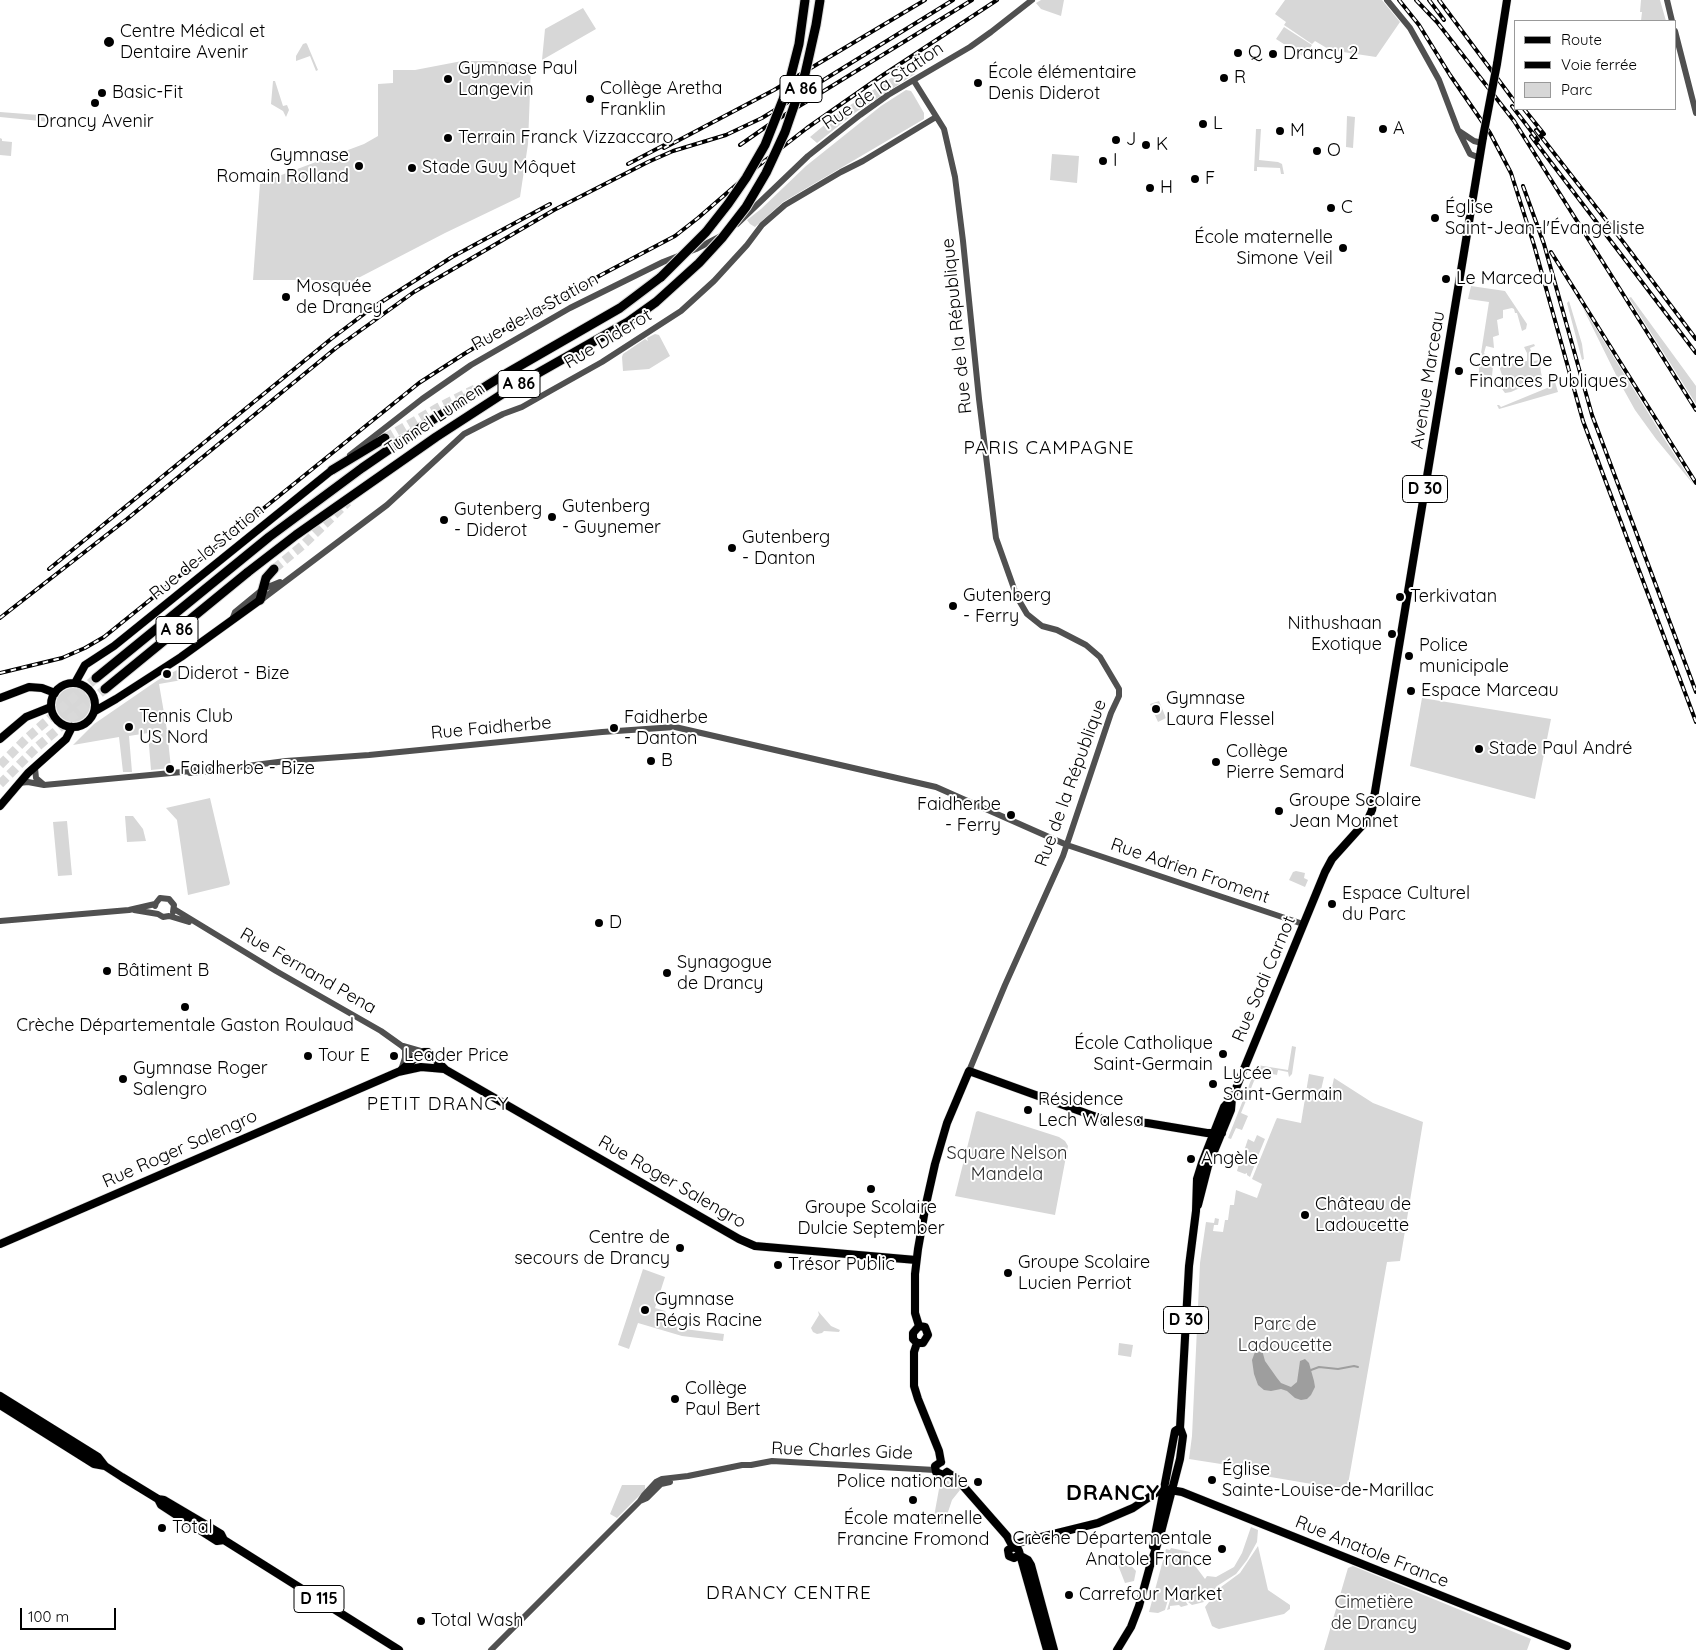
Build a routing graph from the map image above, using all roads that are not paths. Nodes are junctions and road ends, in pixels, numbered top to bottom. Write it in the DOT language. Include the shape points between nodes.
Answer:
graph roads {
  1 [pos="805,0"];
  2 [pos="820,0"];
  3 [pos="1032,0"];
  4 [pos="1387,0"];
  5 [pos="1507,0"];
  6 [pos="1667,0"];
  7 [pos="1672,20"];
  8 [pos="1676,35"];
  9 [pos="914,81"];
  10 [pos="1696,113"];
  11 [pos="936,117"];
  12 [pos="1458,130"];
  13 [pos="1483,140"];
  14 [pos="1480,158"];
  15 [pos="385,438"];
  16 [pos="332,470"];
  17 [pos="274,569"];
  18 [pos="289,579"];
  19 [pos="263,589"];
  20 [pos="260,600"];
  21 [pos="232,620"];
  22 [pos="96,678"];
  23 [pos="75,683"];
  24 [pos="105,689"];
  25 [pos="55,693"];
  26 [pos="94,696"];
  27 [pos="0,698"];
  28 [pos="113,701"];
  29 [pos="51,706"];
  30 [pos="95,710"];
  31 [pos="72,727"];
  32 [pos="0,739"];
  33 [pos="34,768"];
  34 [pos="19,783"];
  35 [pos="44,785"];
  36 [pos="0,806"];
  37 [pos="1067,845"];
  38 [pos="1325,872"];
  39 [pos="155,904"];
  40 [pos="174,909"];
  41 [pos="128,910"];
  42 [pos="158,914"];
  43 [pos="169,916"];
  44 [pos="0,921"];
  45 [pos="198,924"];
  46 [pos="1303,924"];
  47 [pos="404,1048"];
  48 [pos="424,1052"];
  49 [pos="414,1060"];
  50 [pos="434,1064"];
  51 [pos="421,1067"];
  52 [pos="400,1071"];
  53 [pos="969,1071"];
  54 [pos="1218,1133"];
  55 [pos="0,1244"];
  56 [pos="902,1259"];
  57 [pos="916,1260"];
  58 [pos="915,1274"];
  59 [pos="919,1326"];
  60 [pos="917,1343"];
  61 [pos="0,1396"];
  62 [pos="0,1405"];
  63 [pos="941,1462"];
  64 [pos="105,1466"];
  65 [pos="935,1470"];
  66 [pos="947,1472"];
  67 [pos="1169,1490"];
  68 [pos="1016,1549"];
  69 [pos="1567,1646"];
  70 [pos="399,1650"];
  71 [pos="492,1650"];
  72 [pos="1048,1650"];
  73 [pos="1054,1650"];
  74 [pos="1117,1650"];
  1 -- 22 [label="highway, Tunnel Lumen / A 86, bridge" via="799,44 788,87 764,144 728,204 706,232 661,277 620,308 494,381 362,468 269,537"];
  2 -- 24 [label="highway, Tunnel Lumen / A 86, bridge" via="803,82 766,172 746,207 686,276 628,322 436,437 296,535"];
  3 -- 9 [label="street, Rue de la Station" via="991,32"];
  4 -- 12 [label="street" via="1410,28 1439,80"];
  5 -- 13 [label="main road, Avenue Marceau / D 30, bridge"];
  6 -- 7 [label="street"];
  8 -- 10 [label="street"];
  9 -- 11 [label="street, Rue de la République"];
  9 -- 16 [label="street, Rue de la Station" via="834,134 725,234 578,304 472,364"];
  11 -- 18 [label="street, Rue Diderot" via="785,205 762,225 714,281 681,311 602,362 522,407 464,434 386,505"];
  11 -- 37 [label="street, Rue de la République" via="944,129 955,177 996,538 1017,597 1027,614 1042,626 1086,645 1100,657 1119,689"];
  12 -- 13 [label="street" via="1474,141"];
  12 -- 14 [label="street" via="1470,154"];
  13 -- 14 [label="main road, Avenue Marceau / D 30"];
  14 -- 38 [label="main road, Avenue Marceau / D 30" via="1375,797 1368,819 1332,859"];
  15 -- 16 [label="highway"];
  16 -- 23 [label="main road, Rue de la Station" via="114,646 85,665"];
  17 -- 19 [label="highway" via="266,578"];
  18 -- 19 [label="street, Rue Diderot"];
  18 -- 20 [label="street, Rue Diderot"];
  19 -- 20 [label="highway"];
  19 -- 21 [label="street, Rue Diderot" via="235,612"];
  20 -- 21 [label="main road, Rue Diderot"];
  21 -- 28 [label="main road, Rue Diderot"];
  23 -- 25 [label="main road" via="64,685"];
  23 -- 26 [label="main road" via="83,685"];
  25 -- 27 [label="main road" via="29,687"];
  25 -- 29 [label="main road"];
  26 -- 28 [label="main road"];
  26 -- 30 [label="main road"];
  28 -- 30 [label="main road, Rue Diderot"];
  29 -- 31 [label="main road" via="54,717"];
  29 -- 32 [label="main road" via="26,717"];
  30 -- 31 [label="main road" via="84,725"];
  31 -- 33 [label="main road" via="66,739"];
  33 -- 34 [label="main road"];
  33 -- 35 [label="street" via="36,778"];
  34 -- 35 [label="street"];
  34 -- 36 [label="main road"];
  35 -- 37 [label="street, Rue Faidherbe" via="208,768 287,765 309,760 668,727 936,787"];
  37 -- 46 [label="street, Rue Adrien Froment"];
  37 -- 53 [label="street, Rue de la République"];
  38 -- 46 [label="main road, Rue Sadi Carnot / D 30"];
  39 -- 40 [label="street" via="160,898 166,898 173,902"];
  39 -- 41 [label="street"];
  39 -- 42 [label="street"];
  40 -- 43 [label="street"];
  40 -- 45 [label="street, Rue Fernand Pena"];
  41 -- 42 [label="street"];
  41 -- 44 [label="street"];
  42 -- 43 [label="street"];
  43 -- 45 [label="street, Rue Fernand Pena"];
  45 -- 47 [label="street, Rue Fernand Pena" via="381,1031"];
  46 -- 54 [label="main road, Rue Sadi Carnot / D 30" via="1232,1098 1224,1107"];
  47 -- 48 [label="street, Rue Fernand Pena"];
  47 -- 49 [label="street, Rue Fernand Pena"];
  47 -- 52 [label="street" via="405,1058"];
  48 -- 49 [label="main road, Rue Roger Salengro"];
  48 -- 50 [label="main road, Rue Roger Salengro" via="430,1054"];
  49 -- 51 [label="main road"];
  49 -- 52 [label="main road, Rue Roger Salengro"];
  50 -- 51 [label="main road, Rue Roger Salengro"];
  50 -- 56 [label="main road, Rue Roger Salengro" via="755,1246"];
  51 -- 52 [label="main road, Rue Roger Salengro"];
  52 -- 55 [label="main road, Rue Roger Salengro"];
  53 -- 54 [label="main road" via="1102,1118"];
  53 -- 57 [label="main road, Rue de la République" via="947,1123 935,1164"];
  54 -- 67 [label="main road, Rue Sadi Carnot / D 30" via="1197,1179 1188,1274 1180,1428 1176,1431"];
  56 -- 57 [label="main road, Rue Roger Salengro"];
  56 -- 58 [label="main road"];
  57 -- 58 [label="main road, Rue de la République"];
  58 -- 59 [label="main road, Rue de la République" via="915,1313"];
  59 -- 60 [label="main road" via="912,1333"];
  59 -- 60 [label="main road" via="925,1328 928,1335 923,1343"];
  60 -- 63 [label="main road" via="914,1386"];
  61 -- 64 [label="main road, D 115" via="98,1457"];
  62 -- 64 [label="main road" via="94,1464"];
  63 -- 65 [label="main road" via="937,1463"];
  63 -- 66 [label="main road" via="947,1465"];
  64 -- 70 [label="main road, D 115" via="192,1520 221,1534 224,1540"];
  65 -- 66 [label="main road" via="941,1475"];
  65 -- 71 [label="street, Rue Charles Gide" via="776,1461 665,1478 644,1495"];
  66 -- 68 [label="main road"];
  67 -- 68 [label="main road" via="1152,1494 1133,1508 1098,1523 1025,1541"];
  67 -- 69 [label="main road, Rue Anatole France" via="1182,1492 1310,1542"];
  67 -- 74 [label="main road, D 30" via="1134,1619"];
  68 -- 72 [label="main road"];
  68 -- 73 [label="main road" via="1031,1565"];
}
